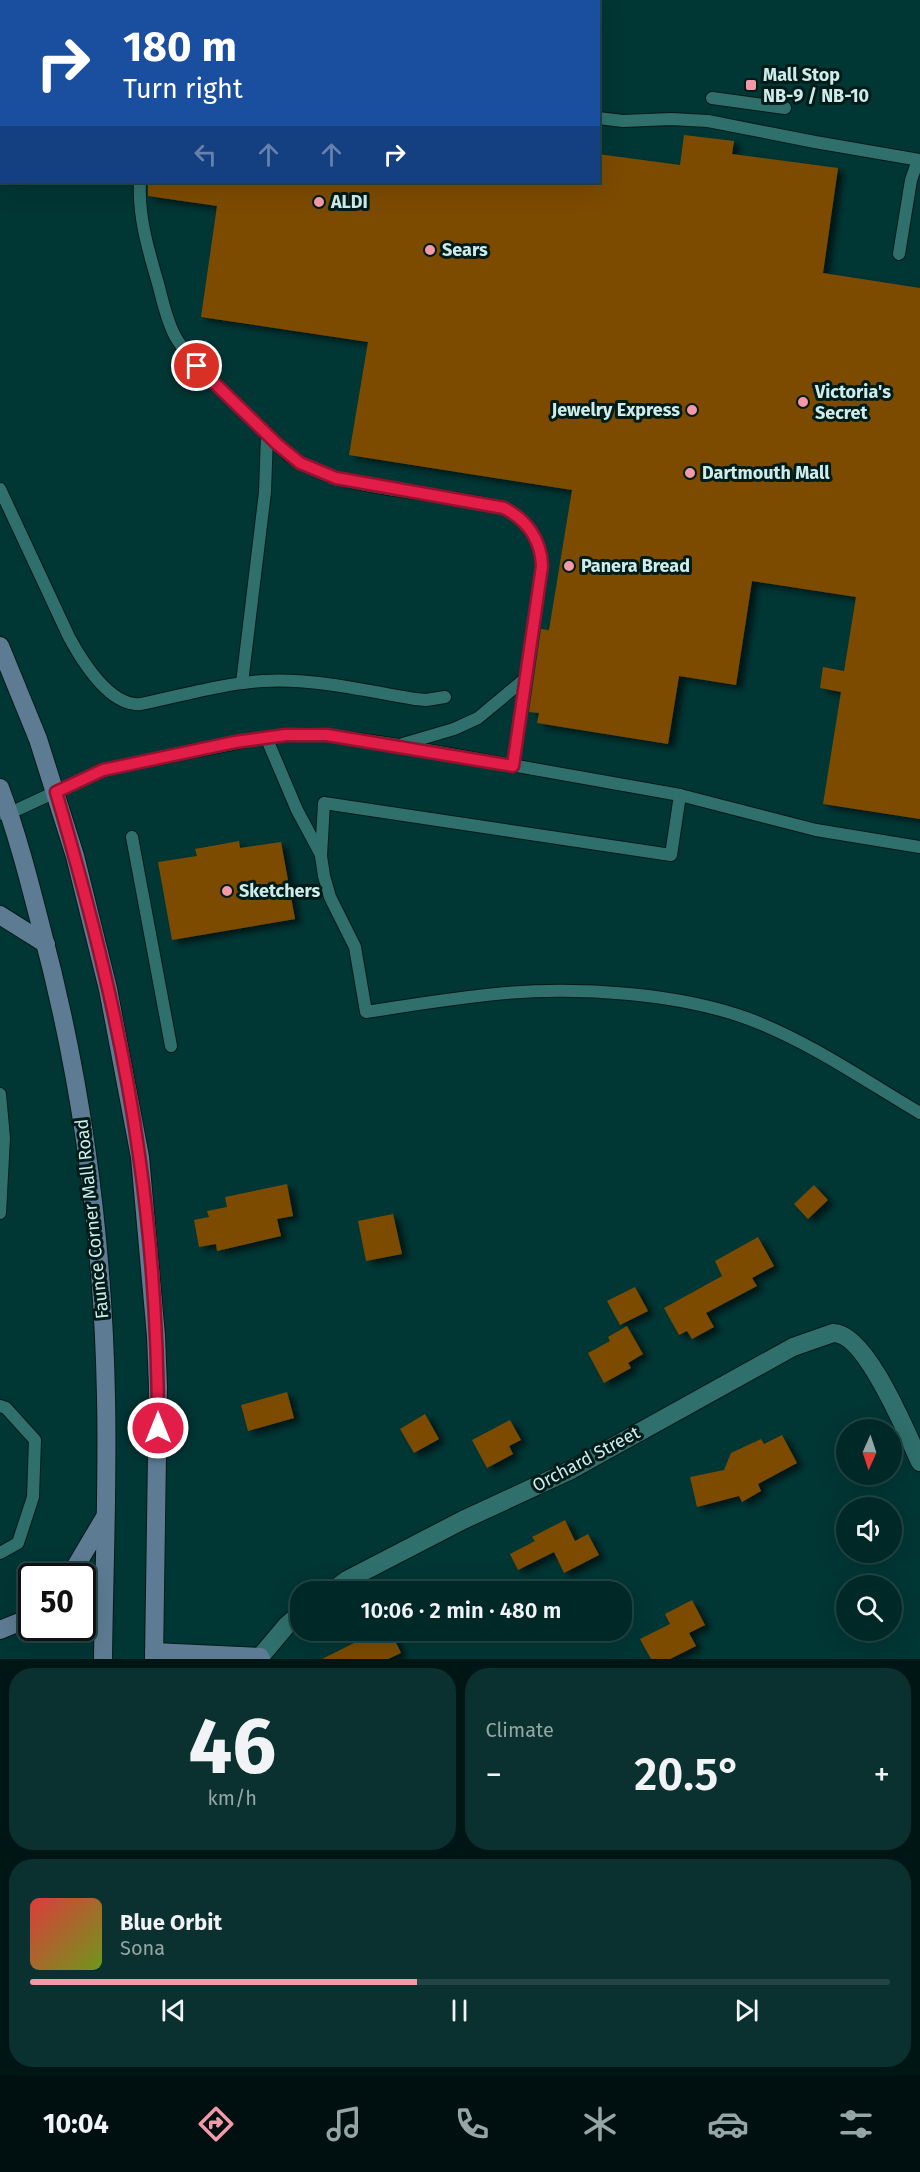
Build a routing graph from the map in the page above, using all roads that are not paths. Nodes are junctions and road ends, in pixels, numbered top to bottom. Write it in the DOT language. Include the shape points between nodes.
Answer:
graph roads {
  1 [pos="712,98"];
  2 [pos="785,108"];
  3 [pos="600,118"];
  4 [pos="919,160"];
  5 [pos="140,183"];
  6 [pos="898,254"];
  7 [pos="267,435"];
  8 [pos="0,489"];
  9 [pos="0,646"];
  10 [pos="526,678"];
  11 [pos="242,683"];
  12 [pos="445,697"];
  13 [pos="266,737"];
  14 [pos="399,746"];
  15 [pos="513,766"];
  16 [pos="0,788"];
  17 [pos="56,792"];
  18 [pos="680,795"];
  19 [pos="3,818"];
  20 [pos="132,837"];
  21 [pos="920,847"];
  22 [pos="321,856"];
  23 [pos="0,915"];
  24 [pos="46,944"];
  25 [pos="171,1046"];
  26 [pos="0,1094"];
  27 [pos="920,1113"];
  28 [pos="0,1213"];
  29 [pos="0,1406"];
  30 [pos="920,1462"];
  31 [pos="106,1516"];
  32 [pos="0,1553"];
  33 [pos="78,1563"];
  34 [pos="346,1581"];
  35 [pos="290,1622"];
  36 [pos="18,1623"];
  37 [pos="0,1630"];
  38 [pos="154,1655"];
  39 [pos="261,1658"];
  40 [pos="103,1659"];
  1 -- 2 [label="lane"];
  3 -- 4 [label="lane" via="708,121"];
  4 -- 6 [label="lane" via="911,180"];
  5 -- 7 [label="lane" via="143,230 174,335 197,366"];
  7 -- 10 [label="lane" via="300,463 336,478 491,504 524,522 542,555"];
  7 -- 11 [label="lane" via="265,492"];
  8 -- 11 [label="lane" via="82,661 118,699 125,704 141,704"];
  9 -- 17 [label="main road"];
  10 -- 14 [label="lane" via="478,718"];
  10 -- 15 [label="lane"];
  11 -- 12 [label="lane" via="306,681 415,699"];
  13 -- 14 [label="lane" via="327,735"];
  13 -- 17 [label="lane" via="103,770"];
  13 -- 22 [label="lane"];
  14 -- 15 [label="lane"];
  15 -- 18 [label="lane"];
  16 -- 19 [label="main road, Faunce Corner Mall Road"];
  17 -- 19 [label="lane"];
  17 -- 38 [label="main road" via="108,989 140,1156 157,1356"];
  18 -- 21 [label="lane" via="816,830"];
  18 -- 22 [label="lane" via="671,855 324,803"];
  19 -- 24 [label="main road, Faunce Corner Mall Road"];
  20 -- 25 [label="lane"];
  22 -- 27 [label="lane" via="330,897 355,947 366,1012 470,996 544,991 615,993 683,1002 719,1009 784,1034"];
  23 -- 24 [label="main road"];
  24 -- 31 [label="main road, Faunce Corner Mall Road" via="71,1060 93,1204 104,1327"];
  26 -- 28 [label="lane" via="4,1163"];
  29 -- 32 [label="lane" via="6,1407 34,1440 33,1497 18,1543"];
  30 -- 34 [label="street, Orchard Street" via="872,1365 843,1334 833,1332 793,1347 571,1470"];
  31 -- 33 [label="main road"];
  31 -- 40 [label="main road, Faunce Corner Mall Road"];
  35 -- 39 [label="street"];
  36 -- 37 [label="main road"];
  38 -- 39 [label="main road"];
}
